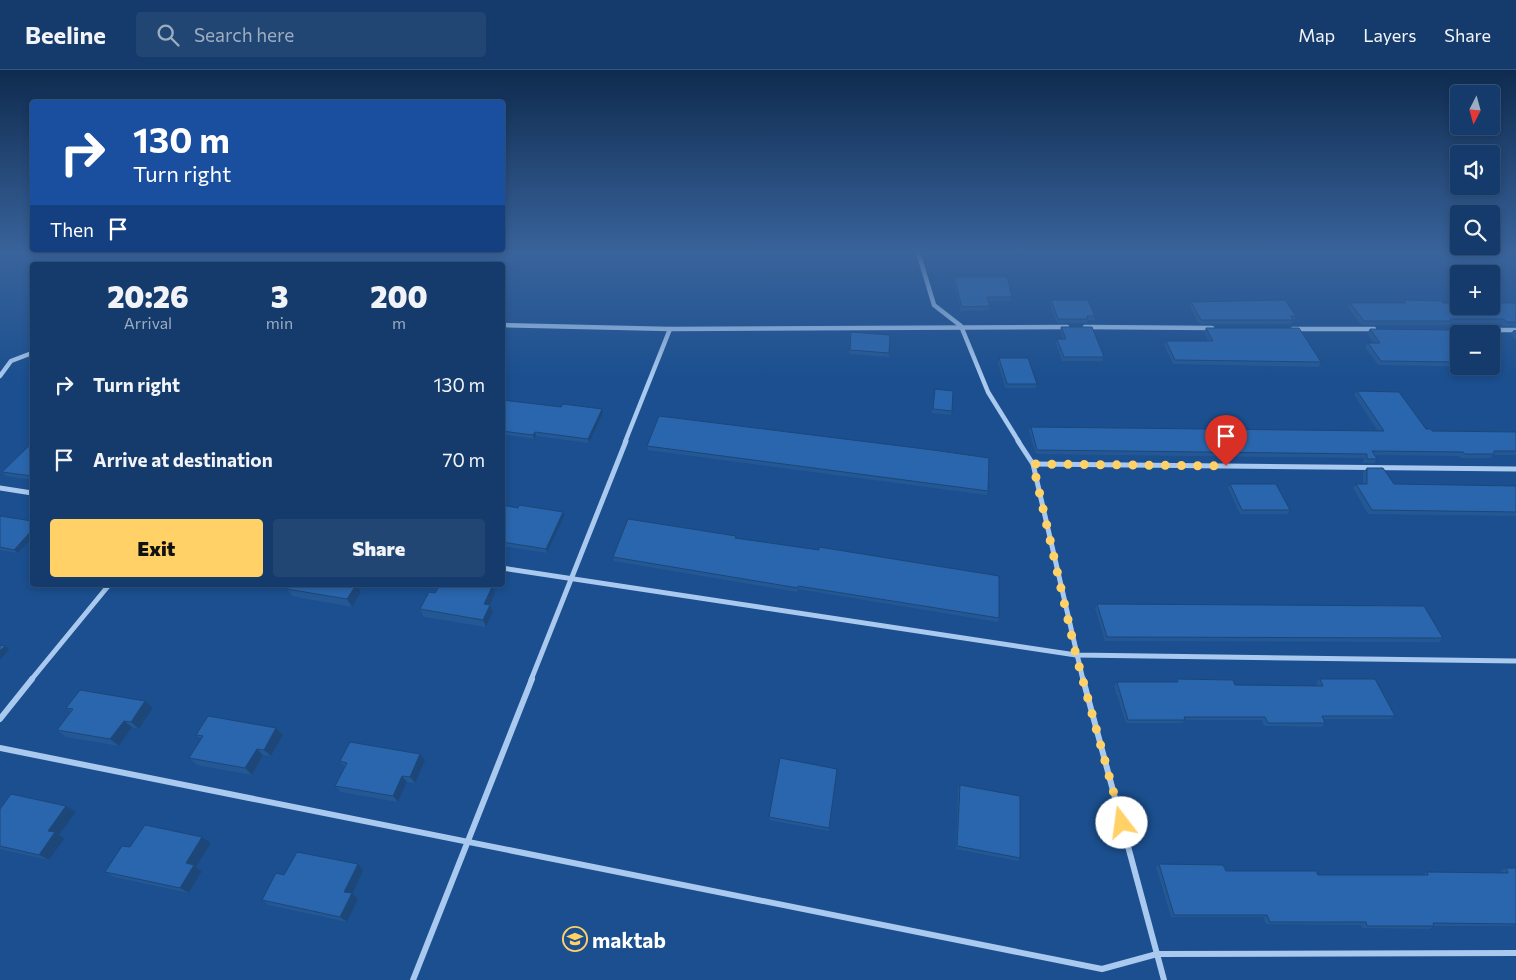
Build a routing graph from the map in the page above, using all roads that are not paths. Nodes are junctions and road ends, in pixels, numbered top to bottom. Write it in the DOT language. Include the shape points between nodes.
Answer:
graph roads {
  1 [pos="931,294"];
  2 [pos="505,325"];
  3 [pos="961,326"];
  4 [pos="1070,327"];
  5 [pos="1080,327"];
  6 [pos="1219,328"];
  7 [pos="1288,328"];
  8 [pos="670,329"];
  9 [pos="1377,329"];
  10 [pos="1447,330"];
  11 [pos="1516,330"];
  12 [pos="30,354"];
  13 [pos="0,376"];
  14 [pos="1033,464"];
  15 [pos="1516,469"];
  16 [pos="0,488"];
  17 [pos="30,493"];
  18 [pos="505,569"];
  19 [pos="571,580"];
  20 [pos="107,587"];
  21 [pos="1076,655"];
  22 [pos="1516,661"];
  23 [pos="0,719"];
  24 [pos="0,748"];
  25 [pos="468,841"];
  26 [pos="1516,953"];
  27 [pos="1157,954"];
  28 [pos="413,980"];
  29 [pos="1164,980"];
  1 -- 3 [label="street" via="934,305"];
  2 -- 8 [label="street"];
  3 -- 4 [label="street"];
  3 -- 8 [label="street"];
  3 -- 14 [label="street" via="988,392"];
  5 -- 6 [label="street"];
  7 -- 9 [label="street"];
  8 -- 19 [label="street"];
  10 -- 11 [label="street"];
  12 -- 13 [label="street" via="11,361"];
  14 -- 15 [label="street"];
  14 -- 21 [label="street"];
  16 -- 17 [label="street"];
  18 -- 19 [label="street"];
  19 -- 21 [label="street"];
  19 -- 25 [label="street"];
  20 -- 23 [label="street"];
  21 -- 22 [label="street"];
  21 -- 27 [label="street"];
  24 -- 25 [label="street"];
  25 -- 27 [label="street" via="1102,969"];
  25 -- 28 [label="street"];
  26 -- 27 [label="street"];
  27 -- 29 [label="street"];
}
